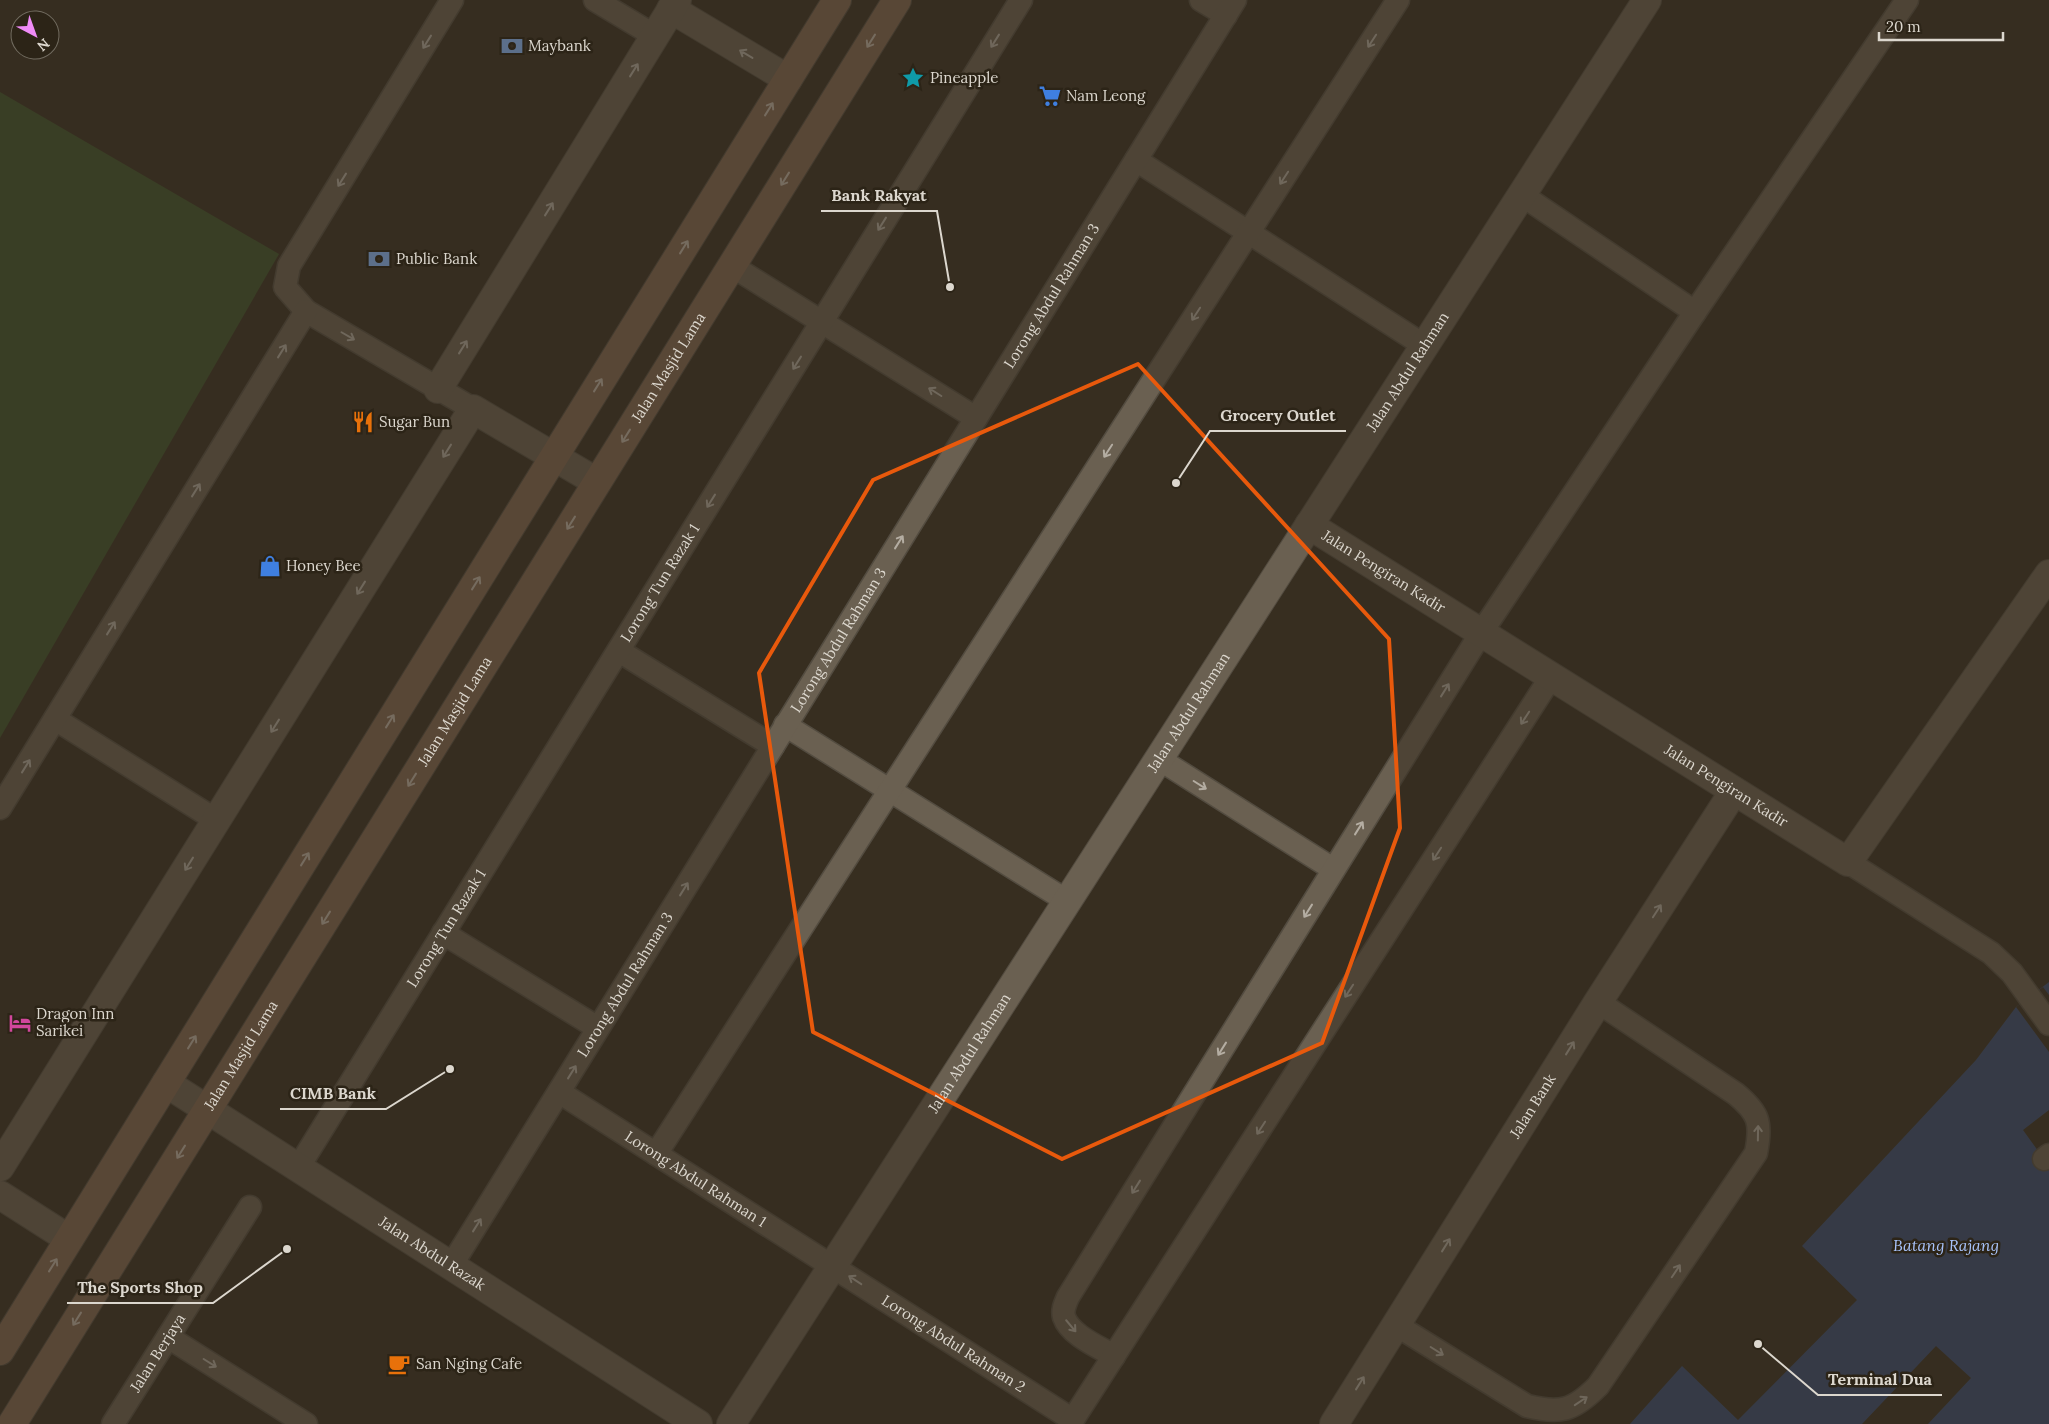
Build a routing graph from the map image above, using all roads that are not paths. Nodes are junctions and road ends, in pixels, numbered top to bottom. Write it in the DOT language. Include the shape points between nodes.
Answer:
graph roads {
  1 [pos="452,0"];
  2 [pos="595,0"];
  3 [pos="837,0"];
  4 [pos="897,0"];
  5 [pos="1021,0"];
  6 [pos="1201,0"];
  7 [pos="1398,0"];
  8 [pos="1647,0"];
  9 [pos="1907,0"];
  10 [pos="674,5"];
  11 [pos="1230,8"];
  12 [pos="655,36"];
  13 [pos="788,79"];
  14 [pos="1136,160"];
  15 [pos="1522,195"];
  16 [pos="1249,232"];
  17 [pos="732,266"];
  18 [pos="306,311"];
  19 [pos="1695,312"];
  20 [pos="822,322"];
  21 [pos="1425,346"];
  22 [pos="438,388"];
  23 [pos="473,409"];
  24 [pos="976,418"];
  25 [pos="554,456"];
  26 [pos="597,482"];
  27 [pos="1309,525"];
  28 [pos="2049,574"];
  29 [pos="1481,633"];
  30 [pos="619,651"];
  31 [pos="1551,677"];
  32 [pos="54,719"];
  33 [pos="785,725"];
  34 [pos="773,746"];
  35 [pos="1159,759"];
  36 [pos="890,790"];
  37 [pos="1734,790"];
  38 [pos="0,808"];
  39 [pos="216,820"];
  40 [pos="1848,862"];
  41 [pos="1334,869"];
  42 [pos="1067,901"];
  43 [pos="444,933"];
  44 [pos="1598,1002"];
  45 [pos="2049,1024"];
  46 [pos="598,1028"];
  47 [pos="166,1083"];
  48 [pos="559,1092"];
  49 [pos="207,1110"];
  50 [pos="656,1154"];
  51 [pos="0,1167"];
  52 [pos="298,1168"];
  53 [pos="0,1195"];
  54 [pos="250,1207"];
  55 [pos="69,1239"];
  56 [pos="451,1266"];
  57 [pos="832,1266"];
  58 [pos="1396,1325"];
  59 [pos="168,1337"];
  60 [pos="0,1351"];
  61 [pos="1114,1356"];
  62 [pos="668,1413"];
  63 [pos="1072,1422"];
  64 [pos="12,1424"];
  65 [pos="113,1424"];
  66 [pos="306,1424"];
  67 [pos="698,1424"];
  68 [pos="731,1424"];
  69 [pos="1334,1424"];
  1 -- 18 [label="lane, one-way" via="289,266 285,287"];
  2 -- 12 [label="lane"];
  3 -- 13 [label="main road"];
  4 -- 17 [label="main road, Jalan Masjid Lama, one-way"];
  5 -- 20 [label="lane, Lorong Tun Razak 1, one-way"];
  6 -- 11 [label="lane"];
  7 -- 16 [label="lane, one-way"];
  8 -- 15 [label="street, Jalan Abdul Rahman"];
  9 -- 19 [label="lane"];
  10 -- 12 [label="street"];
  13 -- 10 [label="street, one-way"];
  11 -- 14 [label="lane, Lorong Abdul Rahman 3"];
  22 -- 12 [label="street, one-way"];
  25 -- 13 [label="main road, one-way"];
  14 -- 16 [label="lane"];
  14 -- 24 [label="lane, Lorong Abdul Rahman 3"];
  15 -- 19 [label="lane"];
  15 -- 21 [label="street, Jalan Abdul Rahman"];
  16 -- 21 [label="lane"];
  16 -- 36 [label="lane, one-way"];
  17 -- 20 [label="lane"];
  17 -- 26 [label="main road, Jalan Masjid Lama, one-way"];
  18 -- 22 [label="lane, one-way"];
  32 -- 18 [label="lane, one-way"];
  19 -- 29 [label="lane"];
  24 -- 20 [label="lane, one-way"];
  20 -- 30 [label="lane, Lorong Tun Razak 1, one-way"];
  21 -- 27 [label="street, Jalan Abdul Rahman"];
  22 -- 23 [label="lane"];
  23 -- 25 [label="street"];
  23 -- 39 [label="street, one-way"];
  33 -- 24 [label="lane, Lorong Abdul Rahman 3, one-way"];
  25 -- 26 [label="street"];
  47 -- 25 [label="main road, one-way"];
  26 -- 49 [label="main road, Jalan Masjid Lama, one-way"];
  27 -- 29 [label="street, Jalan Pengiran Kadir"];
  27 -- 35 [label="street, Jalan Abdul Rahman"];
  28 -- 40 [label="street"];
  29 -- 31 [label="street, Jalan Pengiran Kadir"];
  41 -- 29 [label="lane, one-way"];
  30 -- 34 [label="lane"];
  30 -- 43 [label="lane, Lorong Tun Razak 1"];
  31 -- 37 [label="street, Jalan Pengiran Kadir"];
  31 -- 61 [label="lane, one-way"];
  38 -- 32 [label="lane, one-way"];
  32 -- 39 [label="lane"];
  33 -- 34 [label="lane, Lorong Abdul Rahman 3"];
  33 -- 36 [label="lane"];
  46 -- 34 [label="lane, Lorong Abdul Rahman 3, one-way"];
  35 -- 41 [label="lane, one-way"];
  35 -- 42 [label="street, Jalan Abdul Rahman"];
  36 -- 42 [label="lane"];
  36 -- 50 [label="lane"];
  37 -- 40 [label="street, Jalan Pengiran Kadir"];
  44 -- 37 [label="street, Jalan Bank, one-way"];
  39 -- 51 [label="street, one-way"];
  40 -- 45 [label="lane" via="1991,953 2012,973"];
  41 -- 61 [label="lane, one-way" via="1068,1297 1064,1317 1075,1332"];
  42 -- 57 [label="street, Jalan Abdul Rahman"];
  43 -- 46 [label="lane"];
  43 -- 52 [label="lane, Lorong Tun Razak 1"];
  58 -- 44 [label="street, Jalan Bank, one-way"];
  58 -- 44 [label="lane, one-way" via="1527,1406 1547,1411 1565,1410 1584,1400 1598,1386 1756,1153 1758,1119 1749,1105"];
  48 -- 46 [label="lane, Lorong Abdul Rahman 3, one-way"];
  47 -- 49 [label="street, Jalan Abdul Razak"];
  47 -- 55 [label="main road"];
  48 -- 50 [label="lane, Lorong Abdul Rahman 1"];
  56 -- 48 [label="lane, Lorong Abdul Rahman 3, one-way"];
  49 -- 52 [label="street, Jalan Abdul Razak"];
  49 -- 64 [label="main road, Jalan Masjid Lama, one-way"];
  50 -- 57 [label="lane, Lorong Abdul Rahman 1"];
  52 -- 56 [label="street, Jalan Abdul Razak"];
  53 -- 55 [label="street"];
  54 -- 59 [label="lane, Jalan Berjaya"];
  60 -- 55 [label="main road, one-way"];
  56 -- 62 [label="street, Jalan Abdul Razak"];
  63 -- 57 [label="lane, Lorong Abdul Rahman 2, one-way"];
  57 -- 68 [label="street, Jalan Abdul Rahman"];
  69 -- 58 [label="street, Jalan Bank, one-way"];
  59 -- 65 [label="lane, Jalan Berjaya"];
  59 -- 66 [label="lane, one-way"];
  61 -- 63 [label="lane"];
  62 -- 67 [label="street, Jalan Abdul Razak"];
}
